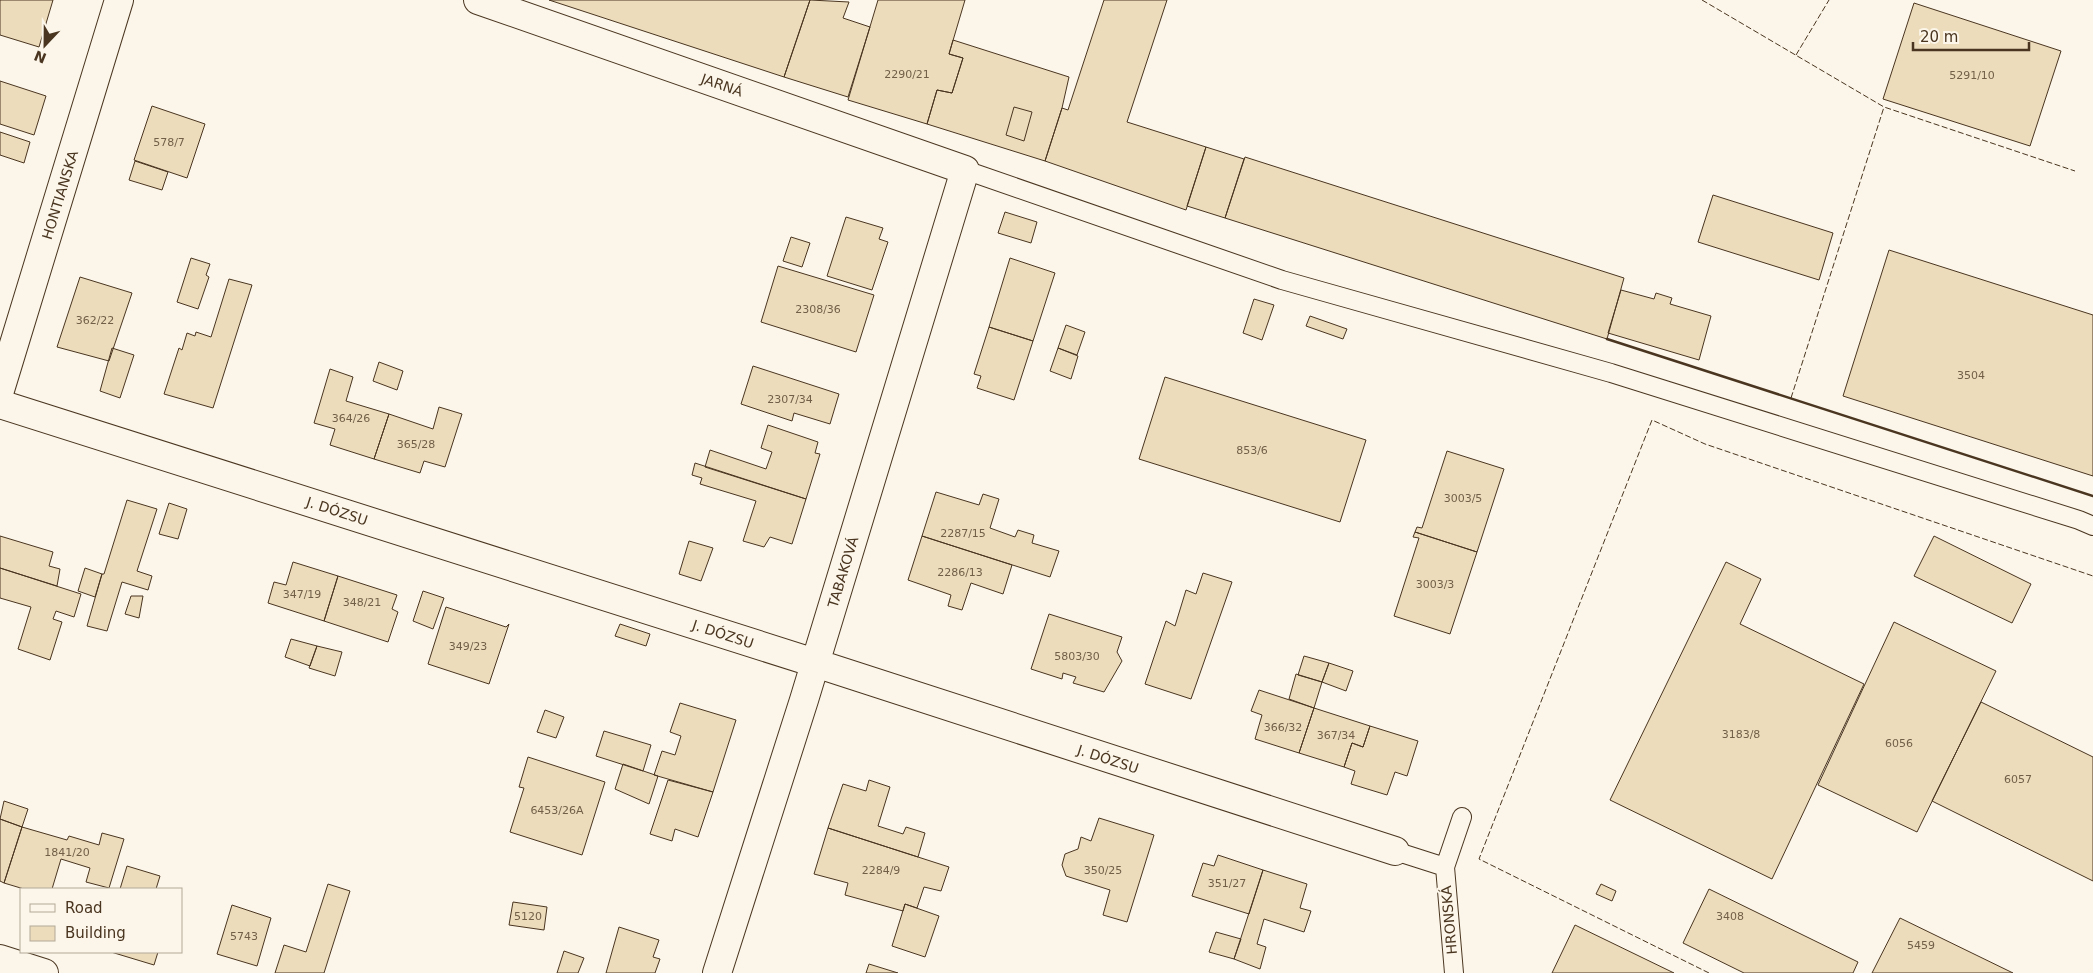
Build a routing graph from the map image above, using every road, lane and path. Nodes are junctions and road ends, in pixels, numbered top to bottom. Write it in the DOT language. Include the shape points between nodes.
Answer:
graph roads {
  1 [pos="119,0"];
  2 [pos="478,0"];
  3 [pos="965,170"];
  4 [pos="0,390"];
  5 [pos="0,404"];
  6 [pos="2093,526"];
  7 [pos="815,663"];
  8 [pos="1462,817"];
  9 [pos="1394,851"];
  10 [pos="1445,867"];
  11 [pos="0,959"];
  12 [pos="44,973"];
  13 [pos="717,973"];
  14 [pos="1454,973"];
  1 -- 4 [label="street, HONTIANSKA"];
  2 -- 3 [label="street, JARNÁ"];
  3 -- 6 [label="lane" via="1282,280 1611,373"];
  3 -- 7 [label="street, TABAKOVÁ"];
  5 -- 7 [label="street, J. DÓZSU"];
  7 -- 9 [label="street, J. DÓZSU"];
  7 -- 13 [label="street, TABAKOVÁ"];
  8 -- 10 [label="lane"];
  9 -- 10 [label="lane, J. DÓZSU"];
  10 -- 14 [label="lane, HRONSKÁ"];
  11 -- 12 [label="street"];
}
